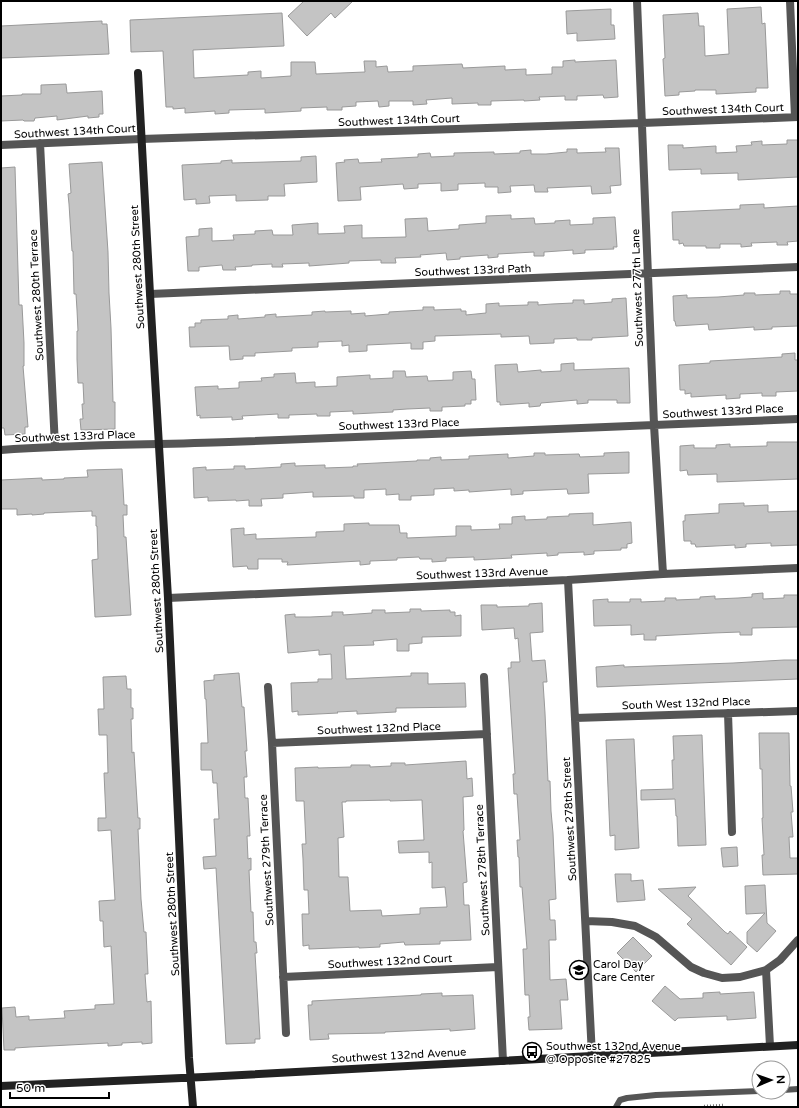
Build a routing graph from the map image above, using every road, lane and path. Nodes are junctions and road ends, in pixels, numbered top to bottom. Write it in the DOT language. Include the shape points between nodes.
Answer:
graph roads {
  1 [pos="637,1"];
  2 [pos="790,1"];
  3 [pos="138,73"];
  4 [pos="796,117"];
  5 [pos="642,123"];
  6 [pos="142,138"];
  7 [pos="40,144"];
  8 [pos="1,145"];
  9 [pos="798,267"];
  10 [pos="648,273"];
  11 [pos="150,294"];
  12 [pos="798,419"];
  13 [pos="654,425"];
  14 [pos="159,445"];
  15 [pos="55,446"];
  16 [pos="1,450"];
  17 [pos="798,568"];
  18 [pos="663,574"];
  19 [pos="568,580"];
  20 [pos="168,598"];
  21 [pos="484,677"];
  22 [pos="268,687"];
  23 [pos="798,711"];
  24 [pos="728,713"];
  25 [pos="575,718"];
  26 [pos="487,734"];
  27 [pos="272,743"];
  28 [pos="732,832"];
  29 [pos="586,921"];
  30 [pos="798,940"];
  31 [pos="498,967"];
  32 [pos="766,970"];
  33 [pos="283,977"];
  34 [pos="286,1033"];
  35 [pos="798,1045"];
  36 [pos="770,1046"];
  37 [pos="592,1056"];
  38 [pos="503,1061"];
  39 [pos="191,1077"];
  40 [pos="1,1086"];
  41 [pos="751,1091"];
  42 [pos="724,1105"];
  43 [pos="704,1106"];
  44 [pos="193,1107"];
  45 [pos="616,1107"];
  1 -- 5 [label="street, Southwest 277th Lane"];
  2 -- 4 [label="street"];
  3 -- 6 [label="street, Southwest 280th Street"];
  4 -- 5 [label="street, Southwest 134th Court"];
  5 -- 6 [label="street, Southwest 134th Court"];
  5 -- 10 [label="street, Southwest 277th Lane"];
  6 -- 7 [label="street, Southwest 134th Court"];
  6 -- 11 [label="street, Southwest 280th Street"];
  7 -- 8 [label="street, Southwest 134th Court"];
  7 -- 15 [label="street, Southwest 280th Terrace"];
  9 -- 10 [label="street, Southwest 133rd Path"];
  10 -- 11 [label="street, Southwest 133rd Path"];
  10 -- 13 [label="street, Southwest 277th Lane"];
  11 -- 14 [label="street, Southwest 280th Street"];
  12 -- 13 [label="street, Southwest 133rd Place"];
  13 -- 14 [label="street, Southwest 133rd Place"];
  13 -- 18 [label="street, Southwest 277th Lane"];
  14 -- 15 [label="street, Southwest 133rd Place"];
  14 -- 20 [label="street, Southwest 280th Street"];
  15 -- 16 [label="street, Southwest 133rd Place"];
  17 -- 18 [label="street, Southwest 133rd Avenue"];
  18 -- 19 [label="street, Southwest 133rd Avenue"];
  19 -- 20 [label="street, Southwest 133rd Avenue"];
  19 -- 25 [label="street, Southwest 278th Street"];
  20 -- 39 [label="street, Southwest 280th Street"];
  21 -- 26 [label="street, Southwest 278th Terrace"];
  22 -- 27 [label="street, Southwest 279th Terrace"];
  23 -- 24 [label="street, South West 132nd Place"];
  24 -- 25 [label="street, South West 132nd Place"];
  24 -- 28 [label="street"];
  25 -- 29 [label="street, Southwest 278th Street"];
  26 -- 27 [label="street, Southwest 132nd Place"];
  26 -- 31 [label="street, Southwest 278th Terrace"];
  27 -- 33 [label="street, Southwest 279th Terrace"];
  29 -- 32 [label="street" via="635,926 656,937 691,967 722,978 740,977"];
  29 -- 37 [label="street, Southwest 278th Street"];
  30 -- 32 [label="street" via="780,960"];
  31 -- 33 [label="street, Southwest 132nd Court"];
  31 -- 38 [label="street, Southwest 278th Terrace"];
  32 -- 36 [label="street"];
  33 -- 34 [label="street, Southwest 279th Terrace"];
  35 -- 36 [label="street, Southwest 132nd Avenue"];
  36 -- 37 [label="street, Southwest 132nd Avenue"];
  37 -- 38 [label="street, Southwest 132nd Avenue"];
  38 -- 39 [label="street, Southwest 132nd Avenue"];
  39 -- 40 [label="street, Southwest 132nd Avenue"];
  39 -- 44 [label="street, Southwest 280th Street"];
  41 -- 45 [label="lane" via="627,1098 620,1100"];
  42 -- 43 [label="path"];
}
